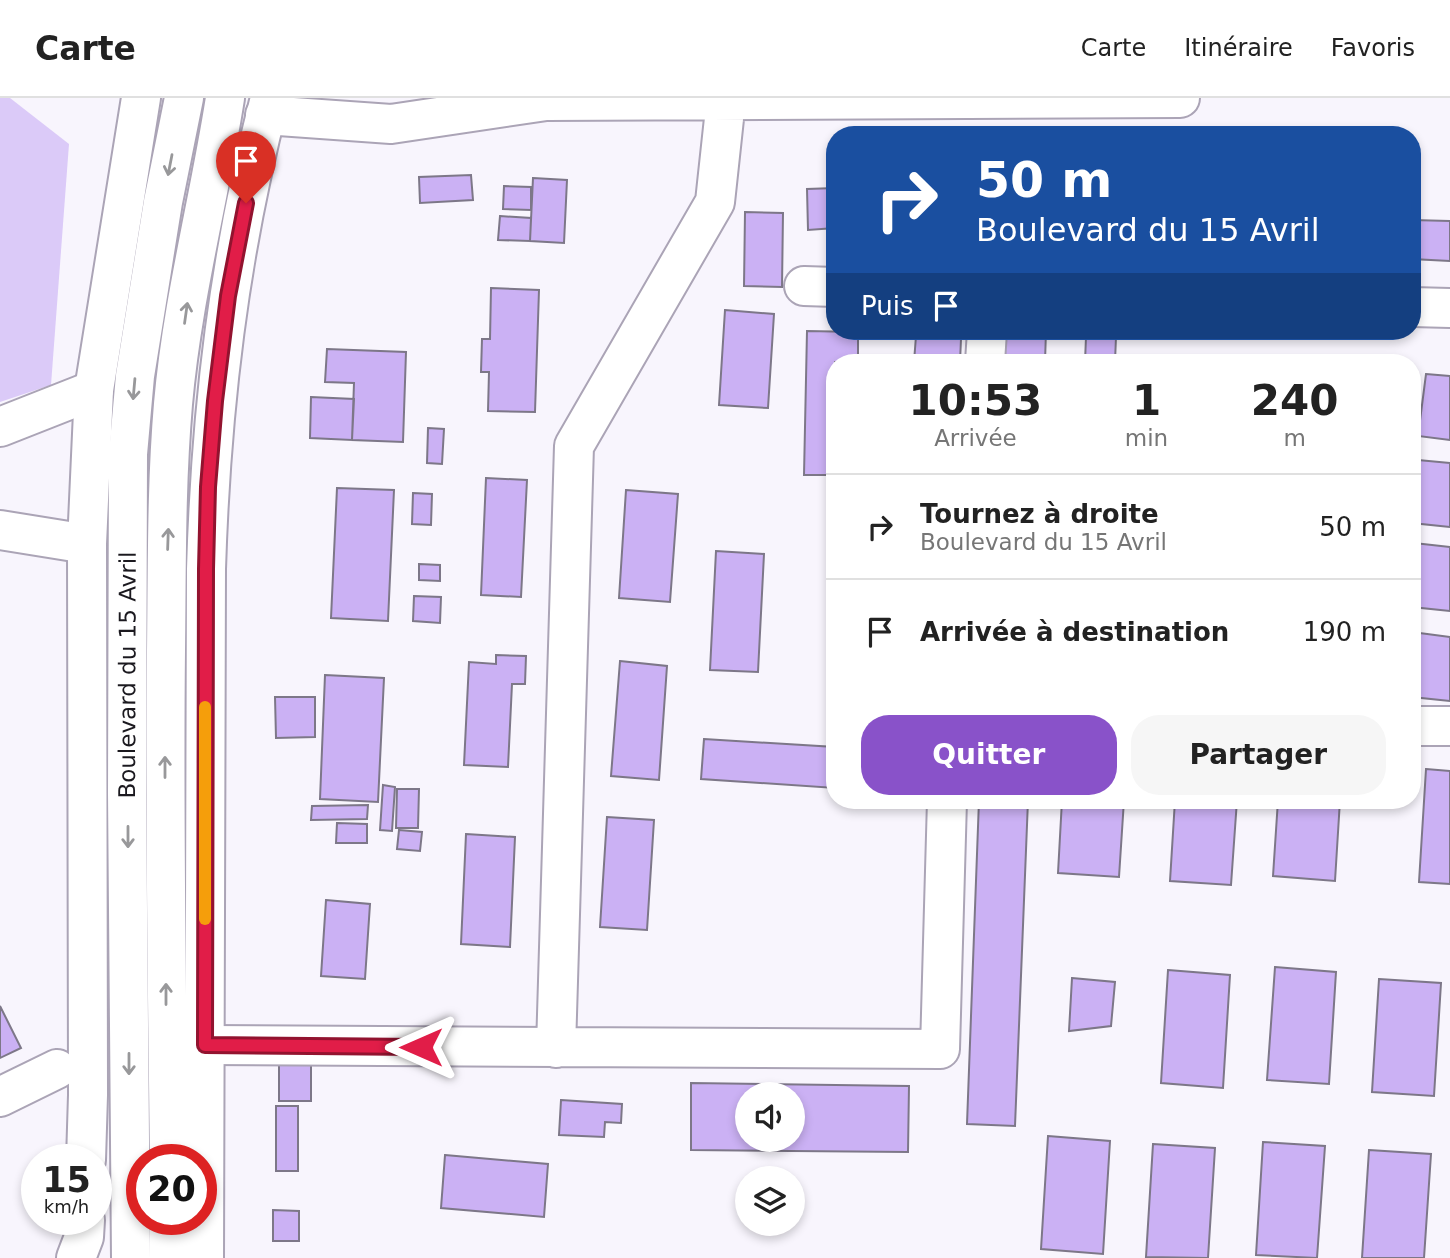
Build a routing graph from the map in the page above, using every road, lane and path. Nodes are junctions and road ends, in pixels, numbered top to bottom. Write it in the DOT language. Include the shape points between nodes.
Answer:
graph roads {
  1 [pos="141,98"];
  2 [pos="184,98"];
  3 [pos="225,98"];
  4 [pos="1149,98"];
  5 [pos="1180,98"];
  6 [pos="547,99"];
  7 [pos="726,100"];
  8 [pos="268,107"];
  9 [pos="1421,307"];
  10 [pos="1450,308"];
  11 [pos="94,390"];
  12 [pos="0,427"];
  13 [pos="0,530"];
  14 [pos="87,544"];
  15 [pos="1421,726"];
  16 [pos="1450,726"];
  17 [pos="947,809"];
  18 [pos="205,1045"];
  19 [pos="556,1048"];
  20 [pos="57,1069"];
  21 [pos="0,1097"];
  22 [pos="86,1144"];
  23 [pos="169,1144"];
  24 [pos="84,1235"];
  25 [pos="169,1235"];
  26 [pos="76,1258"];
  27 [pos="131,1258"];
  28 [pos="169,1258"];
  29 [pos="204,1258"];
  1 -- 11 [label="main road, Boulevard du 15 Avril"];
  2 -- 27 [label="main road, Boulevard du 15 Avril, one-way" via="135,376 128,454"];
  23 -- 3 [label="main road, Boulevard du 15 Avril, one-way" via="165,747 173,404 194,258"];
  4 -- 5 [label="main road"];
  4 -- 7 [label="main road"];
  6 -- 7 [label="main road"];
  6 -- 8 [label="main road" via="391,124"];
  7 -- 19 [label="main road" via="715,202 574,446"];
  8 -- 18 [label="main road" via="228,296 208,487"];
  9 -- 10 [label="main road"];
  11 -- 12 [label="main road"];
  11 -- 14 [label="main road, Boulevard du 15 Avril"];
  13 -- 14 [label="main road"];
  14 -- 22 [label="main road, Boulevard du 15 Avril"];
  15 -- 16 [label="main road"];
  17 -- 19 [label="main road" via="940,1049"];
  18 -- 19 [label="main road"];
  18 -- 29 [label="main road"];
  20 -- 21 [label="main road"];
  24 -- 26 [label="main road"];
  25 -- 28 [label="main road"];
}
